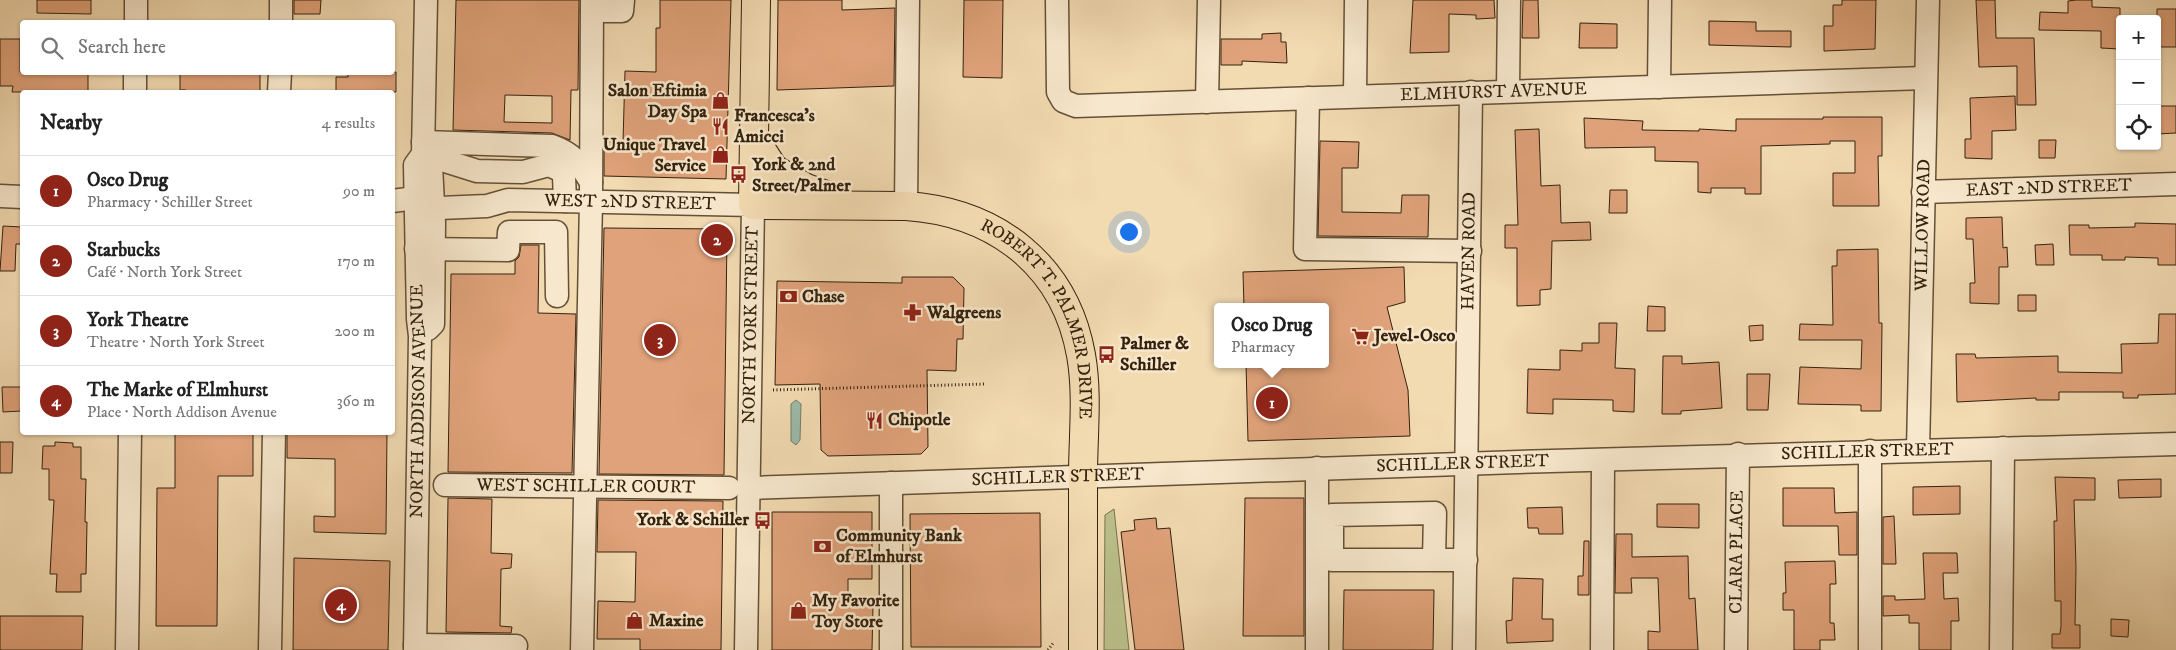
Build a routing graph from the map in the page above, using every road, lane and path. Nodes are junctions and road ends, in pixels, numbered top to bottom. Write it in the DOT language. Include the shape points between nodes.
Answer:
graph roads {
  1 [pos="136,0"];
  2 [pos="281,0"];
  3 [pos="426,0"];
  4 [pos="623,0"];
  5 [pos="756,0"];
  6 [pos="908,0"];
  7 [pos="1057,0"];
  8 [pos="1208,0"];
  9 [pos="1356,0"];
  10 [pos="1509,0"];
  11 [pos="1660,0"];
  12 [pos="1928,0"];
  13 [pos="592,6"];
  14 [pos="136,20"];
  15 [pos="280,20"];
  16 [pos="135,75"];
  17 [pos="280,75"];
  18 [pos="1925,78"];
  19 [pos="1659,86"];
  20 [pos="135,90"];
  21 [pos="280,90"];
  22 [pos="1508,91"];
  23 [pos="1472,92"];
  24 [pos="1355,96"];
  25 [pos="1308,98"];
  26 [pos="1207,102"];
  27 [pos="754,138"];
  28 [pos="423,148"];
  29 [pos="2176,184"];
  30 [pos="591,192"];
  31 [pos="1924,192"];
  32 [pos="0,196"];
  33 [pos="20,196"];
  34 [pos="395,200"];
  35 [pos="508,200"];
  36 [pos="565,201"];
  37 [pos="424,203"];
  38 [pos="753,205"];
  39 [pos="855,206"];
  40 [pos="906,206"];
  41 [pos="509,232"];
  42 [pos="425,249"];
  43 [pos="1470,251"];
  44 [pos="557,296"];
  45 [pos="985,384"];
  46 [pos="773,390"];
  47 [pos="130,435"];
  48 [pos="274,435"];
  49 [pos="2176,444"];
  50 [pos="2003,448"];
  51 [pos="1918,450"];
  52 [pos="1870,451"];
  53 [pos="1738,454"];
  54 [pos="1603,460"];
  55 [pos="1467,464"];
  56 [pos="1317,468"];
  57 [pos="1083,476"];
  58 [pos="891,483"];
  59 [pos="444,485"];
  60 [pos="586,487"];
  61 [pos="739,488"];
  62 [pos="1325,515"];
  63 [pos="1434,560"];
  64 [pos="1466,560"];
  65 [pos="1054,642"];
  66 [pos="516,646"];
  67 [pos="415,648"];
  68 [pos="127,650"];
  69 [pos="270,650"];
  70 [pos="582,650"];
  71 [pos="746,650"];
  72 [pos="892,650"];
  73 [pos="1048,650"];
  74 [pos="1083,650"];
  75 [pos="1317,650"];
  76 [pos="1464,650"];
  77 [pos="1602,650"];
  78 [pos="1736,650"];
  79 [pos="1870,650"];
  80 [pos="2001,650"];
  1 -- 14 [label="street"];
  2 -- 15 [label="street"];
  3 -- 28 [label="street, NORTH ADDISON AVENUE"];
  4 -- 13 [label="street" via="622,10"];
  5 -- 27 [label="main road, NORTH YORK STREET"];
  6 -- 40 [label="street"];
  7 -- 26 [label="street, ELMHURST AVENUE" via="1057,82 1063,101 1087,107"];
  8 -- 26 [label="street"];
  9 -- 24 [label="street"];
  10 -- 22 [label="street"];
  11 -- 19 [label="street"];
  12 -- 18 [label="street, WILLOW ROAD"];
  13 -- 30 [label="street"];
  16 -- 20 [label="street"];
  17 -- 21 [label="street"];
  18 -- 19 [label="street, ELMHURST AVENUE"];
  18 -- 31 [label="street, WILLOW ROAD"];
  19 -- 22 [label="street, ELMHURST AVENUE"];
  22 -- 23 [label="street, ELMHURST AVENUE"];
  23 -- 24 [label="street, ELMHURST AVENUE"];
  23 -- 43 [label="street, HAVEN ROAD"];
  24 -- 25 [label="street, ELMHURST AVENUE"];
  25 -- 26 [label="street, ELMHURST AVENUE"];
  25 -- 43 [label="street" via="1305,249"];
  27 -- 38 [label="main road, NORTH YORK STREET"];
  27 -- 39 [label="main road" via="774,169 806,188"];
  28 -- 30 [label="street" via="552,146 571,154 581,165"];
  28 -- 36 [label="street" via="477,171 523,172 549,165 564,176"];
  28 -- 37 [label="street, NORTH ADDISON AVENUE" via="416,165"];
  29 -- 31 [label="street, EAST 2ND STREET"];
  30 -- 36 [label="street, WEST 2ND STREET"];
  30 -- 38 [label="street, WEST 2ND STREET"];
  30 -- 60 [label="street"];
  31 -- 51 [label="street, WILLOW ROAD"];
  32 -- 33 [label="street"];
  34 -- 37 [label="street, WEST 2ND STREET"];
  35 -- 36 [label="street, WEST 2ND STREET"];
  35 -- 37 [label="street, WEST 2ND STREET" via="487,194 451,193"];
  35 -- 41 [label="street"];
  37 -- 42 [label="street, NORTH ADDISON AVENUE"];
  38 -- 39 [label="main road, ROBERT T. PALMER DRIVE"];
  38 -- 61 [label="street, NORTH YORK STREET"];
  39 -- 40 [label="main road, ROBERT T. PALMER DRIVE"];
  40 -- 57 [label="main road, ROBERT T. PALMER DRIVE" via="942,210 993,229 1013,241 1047,275 1071,319 1081,356 1084,382"];
  41 -- 42 [label="street" via="508,250"];
  41 -- 44 [label="street" via="556,232"];
  42 -- 67 [label="street, NORTH ADDISON AVENUE" via="418,319 427,330"];
  43 -- 55 [label="street, HAVEN ROAD"];
  45 -- 46 [label="path"];
  47 -- 68 [label="street"];
  48 -- 69 [label="street"];
  49 -- 50 [label="street, SCHILLER STREET"];
  50 -- 51 [label="street, SCHILLER STREET"];
  50 -- 80 [label="street"];
  51 -- 52 [label="street, SCHILLER STREET"];
  52 -- 53 [label="street, SCHILLER STREET"];
  52 -- 79 [label="street"];
  53 -- 54 [label="street, SCHILLER STREET"];
  53 -- 78 [label="street, CLARA PLACE"];
  54 -- 55 [label="street, SCHILLER STREET"];
  54 -- 77 [label="street"];
  55 -- 56 [label="street, SCHILLER STREET"];
  55 -- 64 [label="street, HAVEN ROAD"];
  56 -- 57 [label="street, SCHILLER STREET"];
  56 -- 62 [label="street"];
  57 -- 58 [label="street, SCHILLER STREET"];
  57 -- 74 [label="main road, ROBERT T. PALMER DRIVE"];
  58 -- 61 [label="street, SCHILLER STREET"];
  58 -- 72 [label="street"];
  59 -- 60 [label="street, WEST SCHILLER COURT"];
  60 -- 61 [label="street, WEST SCHILLER COURT"];
  60 -- 70 [label="street"];
  61 -- 71 [label="street, NORTH YORK STREET"];
  62 -- 63 [label="street" via="1332,560"];
  62 -- 63 [label="street" via="1435,513"];
  62 -- 75 [label="street"];
  63 -- 64 [label="street"];
  64 -- 76 [label="street, HAVEN ROAD"];
  65 -- 73 [label="path"];
  66 -- 67 [label="street"];
}
